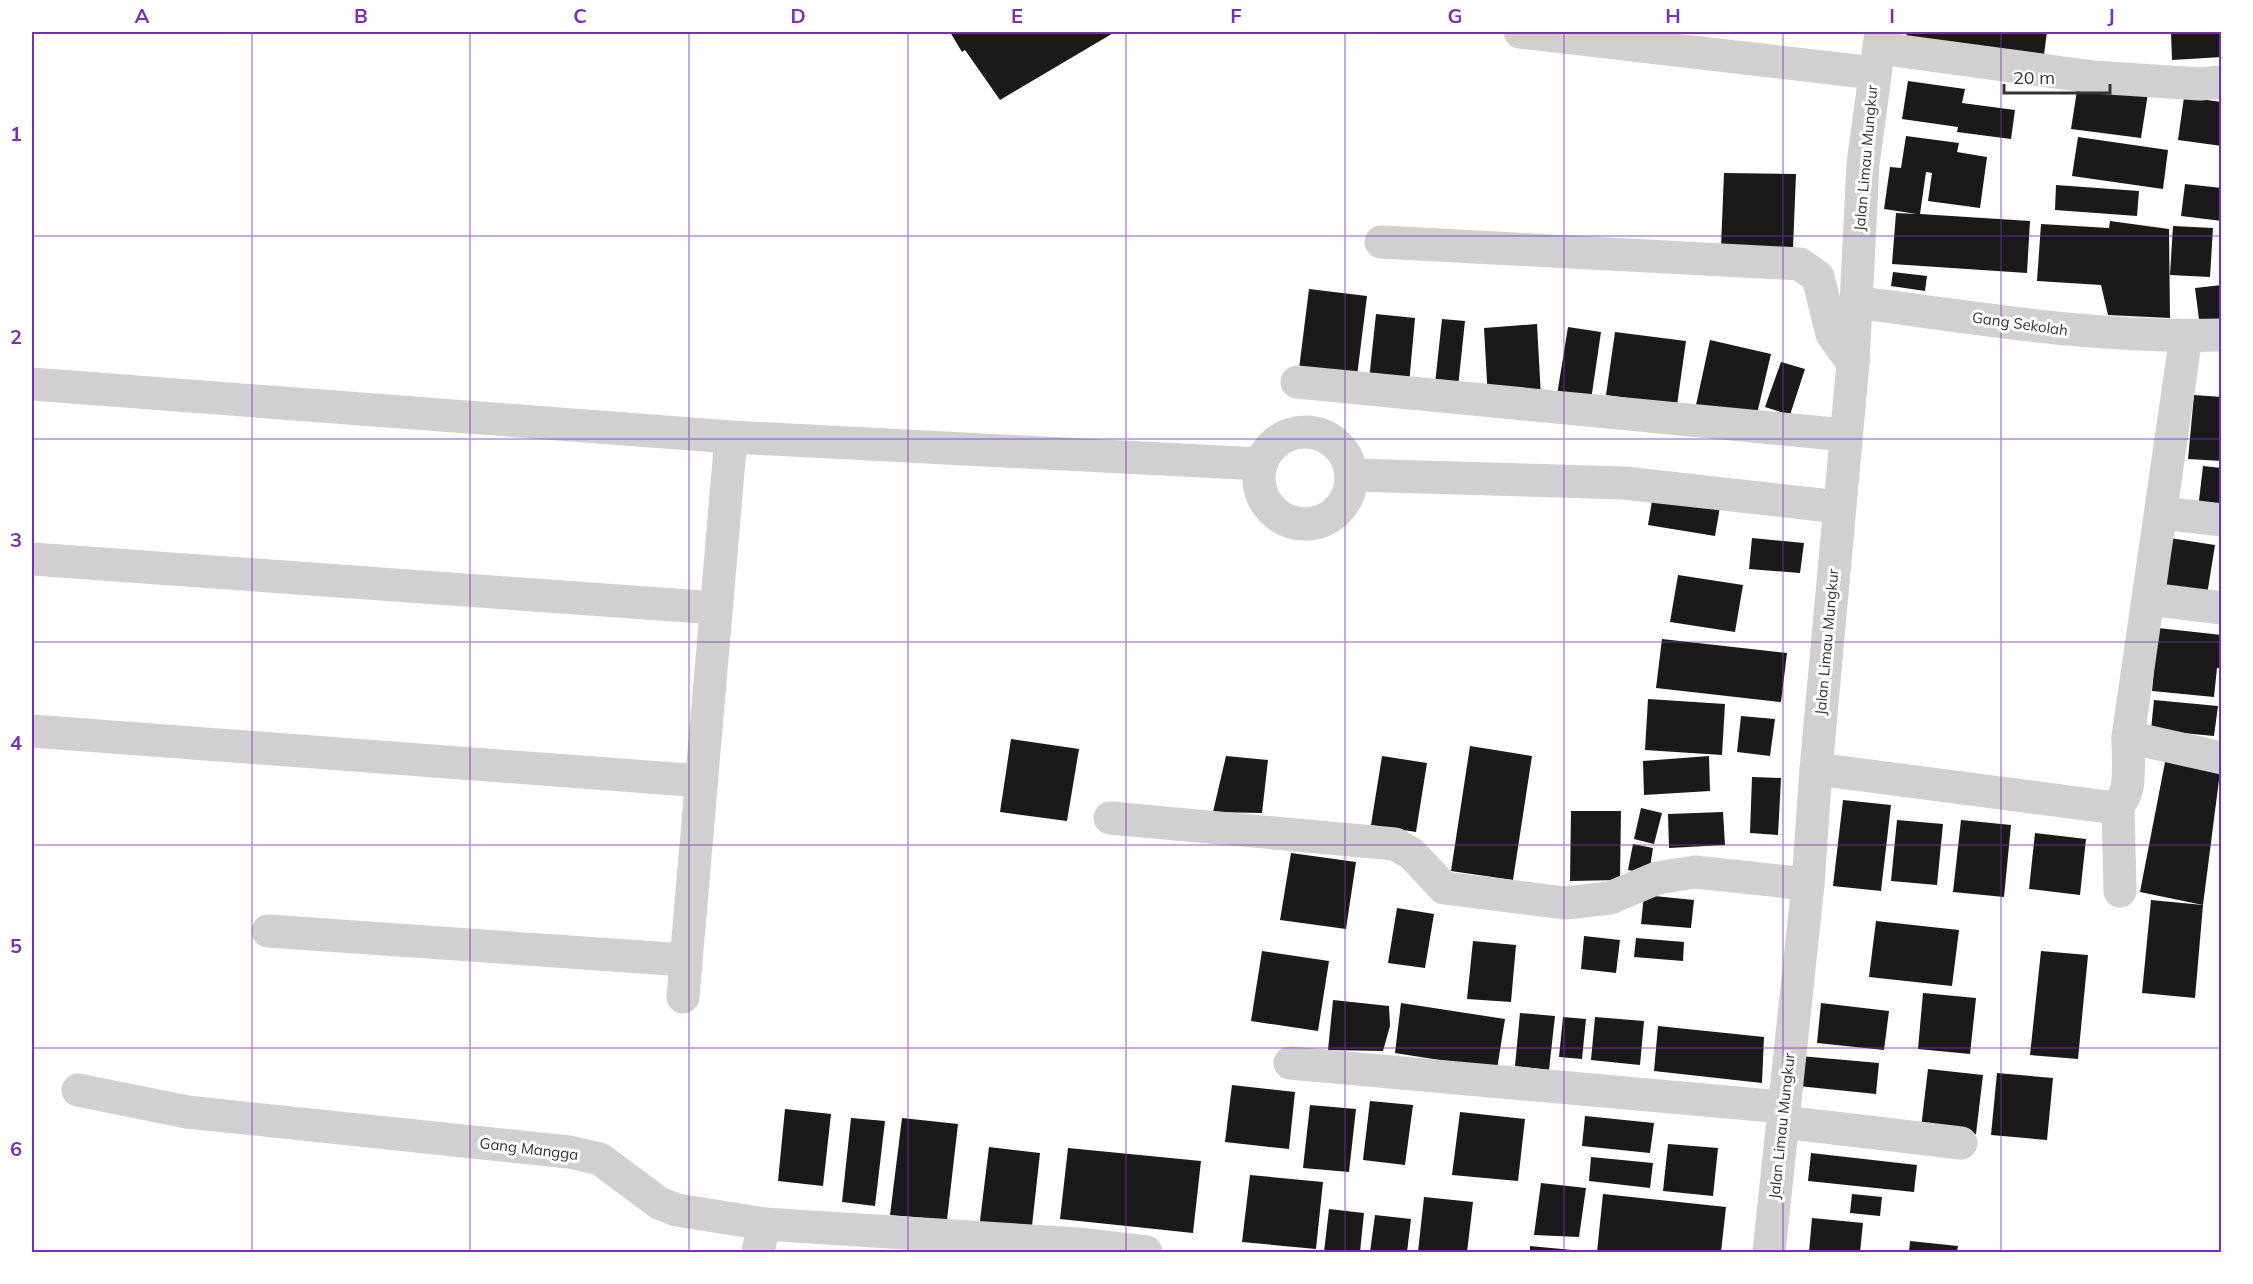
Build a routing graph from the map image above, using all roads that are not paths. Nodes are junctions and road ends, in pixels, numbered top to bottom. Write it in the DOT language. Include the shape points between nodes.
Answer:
graph roads {
  1 [pos="1520,32"];
  2 [pos="1878,51"];
  3 [pos="2222,82"];
  4 [pos="1381,242"];
  5 [pos="1855,302"];
  6 [pos="2222,335"];
  7 [pos="2186,336"];
  8 [pos="1853,363"];
  9 [pos="1297,382"];
  10 [pos="32,384"];
  11 [pos="1845,435"];
  12 [pos="731,437"];
  13 [pos="1260,464"];
  14 [pos="1352,475"];
  15 [pos="1839,507"];
  16 [pos="2162,513"];
  17 [pos="2222,520"];
  18 [pos="32,559"];
  19 [pos="2149,599"];
  20 [pos="716,608"];
  21 [pos="2222,608"];
  22 [pos="32,731"];
  23 [pos="2128,737"];
  24 [pos="2222,758"];
  25 [pos="1816,769"];
  26 [pos="702,782"];
  27 [pos="2118,806"];
  28 [pos="1110,818"];
  29 [pos="1808,884"];
  30 [pos="2120,891"];
  31 [pos="268,931"];
  32 [pos="685,960"];
  33 [pos="683,997"];
  34 [pos="1290,1063"];
  35 [pos="78,1090"];
  36 [pos="1783,1115"];
  37 [pos="1961,1143"];
  38 [pos="761,1238"];
  39 [pos="1146,1252"];
  40 [pos="1769,1252"];
  1 -- 2 [label="street"];
  2 -- 3 [label="street" via="2093,77"];
  2 -- 5 [label="street, Jalan Limau Mungkur" via="1863,164"];
  4 -- 8 [label="street" via="1800,264 1818,277 1832,334"];
  5 -- 7 [label="street, Gang Sekolah" via="2077,331"];
  5 -- 8 [label="street, Jalan Limau Mungkur"];
  6 -- 7 [label="street, Gang Sekolah"];
  7 -- 16 [label="street"];
  8 -- 11 [label="street, Jalan Limau Mungkur"];
  9 -- 11 [label="street"];
  10 -- 12 [label="street"];
  11 -- 15 [label="street, Jalan Limau Mungkur"];
  12 -- 13 [label="street"];
  12 -- 20 [label="street"];
  13 -- 14 [label="street" via="1280,439 1295,432 1311,432 1327,436 1340,446"];
  13 -- 14 [label="street" via="1262,496 1271,510 1299,525 1315,524 1337,512 1350,492"];
  14 -- 15 [label="street" via="1624,483"];
  15 -- 25 [label="street, Jalan Limau Mungkur"];
  16 -- 17 [label="street"];
  16 -- 19 [label="street"];
  18 -- 20 [label="street"];
  19 -- 21 [label="street"];
  19 -- 23 [label="street"];
  20 -- 26 [label="street"];
  22 -- 26 [label="street"];
  23 -- 24 [label="street"];
  23 -- 27 [label="street" via="2127,784"];
  25 -- 27 [label="street"];
  25 -- 29 [label="street, Jalan Limau Mungkur"];
  26 -- 32 [label="street"];
  27 -- 30 [label="street"];
  28 -- 29 [label="street" via="1395,844 1412,854 1444,888 1565,903 1610,898 1657,878 1695,872"];
  29 -- 36 [label="street, Jalan Limau Mungkur"];
  31 -- 32 [label="street"];
  32 -- 33 [label="street"];
  34 -- 36 [label="street"];
  35 -- 38 [label="street, Gang Mangga" via="187,1112 569,1152 600,1159 659,1203"];
  36 -- 37 [label="street"];
  36 -- 40 [label="street, Jalan Limau Mungkur"];
  38 -- 39 [label="street, Gang Mangga" via="1079,1244"];
}
